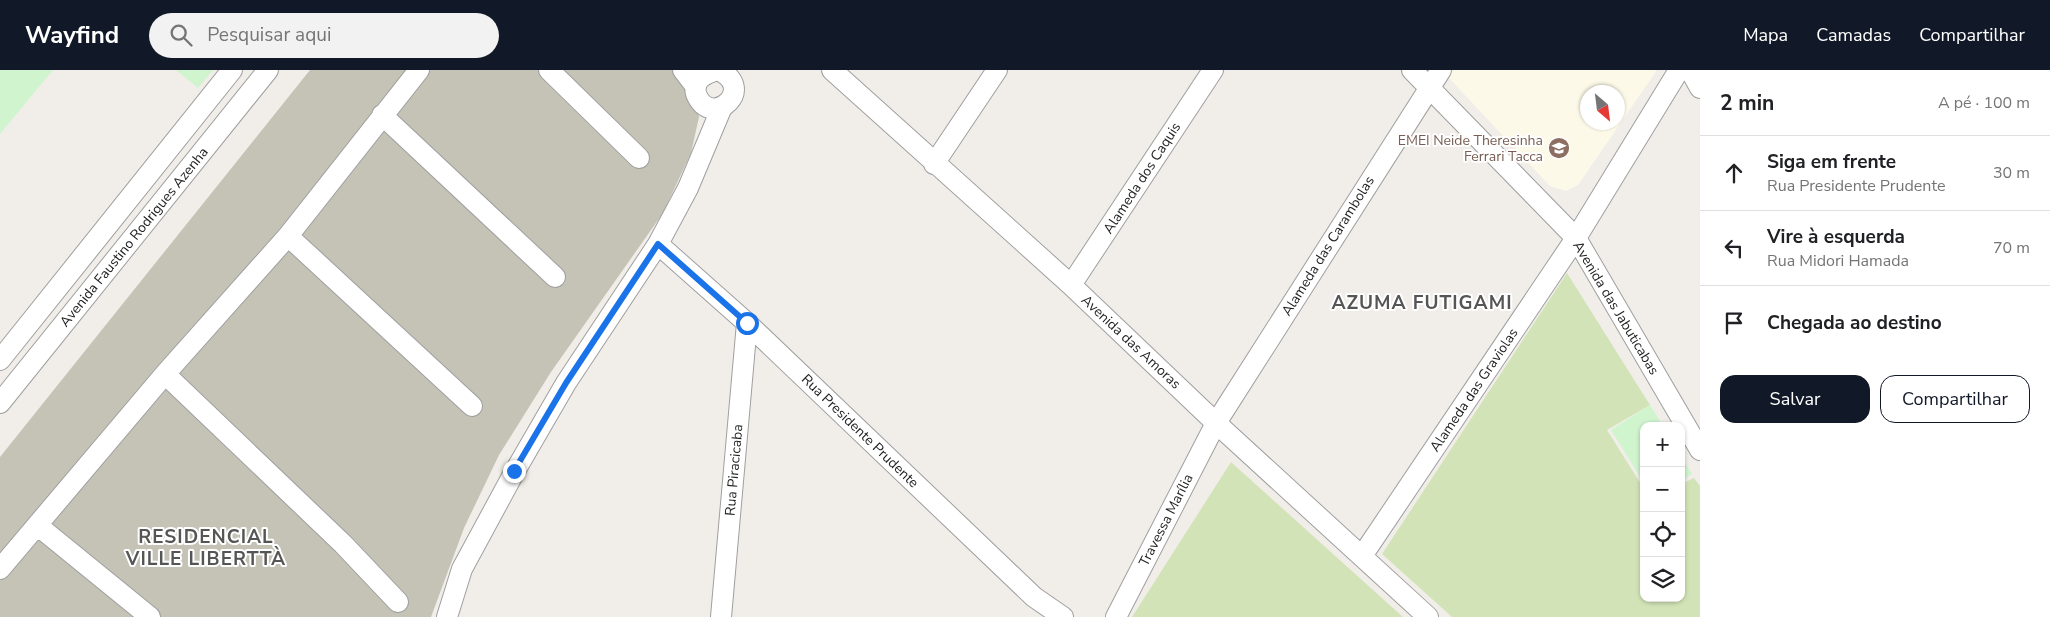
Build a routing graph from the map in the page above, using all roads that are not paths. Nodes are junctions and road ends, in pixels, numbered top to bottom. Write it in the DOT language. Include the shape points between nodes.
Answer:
graph roads {
  1 [pos="268,70"];
  2 [pos="419,70"];
  3 [pos="549,70"];
  4 [pos="683,70"];
  5 [pos="832,70"];
  6 [pos="997,70"];
  7 [pos="1213,70"];
  8 [pos="1412,70"];
  9 [pos="1679,70"];
  10 [pos="1690,70"];
  11 [pos="227,76"];
  12 [pos="1435,78"];
  13 [pos="716,81"];
  14 [pos="1700,88"];
  15 [pos="244,100"];
  16 [pos="382,115"];
  17 [pos="639,158"];
  18 [pos="934,164"];
  19 [pos="288,236"];
  20 [pos="1576,238"];
  21 [pos="658,244"];
  22 [pos="555,277"];
  23 [pos="1070,285"];
  24 [pos="41,309"];
  25 [pos="747,323"];
  26 [pos="62,326"];
  27 [pos="0,360"];
  28 [pos="165,374"];
  29 [pos="0,403"];
  30 [pos="472,406"];
  31 [pos="1216,423"];
  32 [pos="1700,450"];
  33 [pos="37,525"];
  34 [pos="1362,556"];
  35 [pos="0,569"];
  36 [pos="1034,597"];
  37 [pos="398,602"];
  38 [pos="150,617"];
  39 [pos="447,617"];
  40 [pos="721,617"];
  41 [pos="1030,617"];
  42 [pos="1063,617"];
  43 [pos="1116,617"];
  44 [pos="1428,617"];
  1 -- 15 [label="street, Avenida Faustino Rodrigues Azenha"];
  2 -- 16 [label="street"];
  3 -- 17 [label="street"];
  4 -- 13 [label="street"];
  5 -- 18 [label="street, Avenida das Amoras"];
  6 -- 18 [label="street"];
  7 -- 23 [label="street, Alameda dos Caquis"];
  8 -- 12 [label="street, Avenida das Jabuticabas"];
  9 -- 20 [label="street, Alameda das Graviolas"];
  10 -- 14 [label="street"];
  11 -- 15 [label="street"];
  11 -- 24 [label="street, Avenida Faustino Rodrigues Azenha"];
  12 -- 20 [label="street, Avenida das Jabuticabas"];
  12 -- 31 [label="street, Alameda das Carambolas"];
  13 -- 21 [label="street" via="704,147 688,188"];
  15 -- 26 [label="street, Avenida Faustino Rodrigues Azenha"];
  16 -- 19 [label="street"];
  16 -- 22 [label="street"];
  18 -- 23 [label="street, Avenida das Amoras"];
  19 -- 28 [label="street"];
  19 -- 30 [label="street"];
  20 -- 32 [label="street, Avenida das Jabuticabas"];
  20 -- 34 [label="street, Alameda das Graviolas"];
  21 -- 25 [label="street, Rua Presidente Prudente"];
  21 -- 39 [label="street" via="566,383 514,471 462,569"];
  23 -- 31 [label="street, Avenida das Amoras"];
  24 -- 26 [label="street"];
  24 -- 27 [label="street, Avenida Faustino Rodrigues Azenha"];
  25 -- 36 [label="street, Rua Presidente Prudente"];
  25 -- 40 [label="street, Rua Piracicaba"];
  26 -- 29 [label="street, Avenida Faustino Rodrigues Azenha"];
  28 -- 33 [label="street"];
  28 -- 37 [label="street" via="343,544"];
  31 -- 34 [label="street, Avenida das Amoras"];
  31 -- 43 [label="street, Travessa Marília"];
  33 -- 35 [label="street"];
  33 -- 38 [label="street"];
  34 -- 44 [label="street, Avenida das Amoras"];
  36 -- 41 [label="street"];
  36 -- 42 [label="street, Rua Presidente Prudente"];
}
